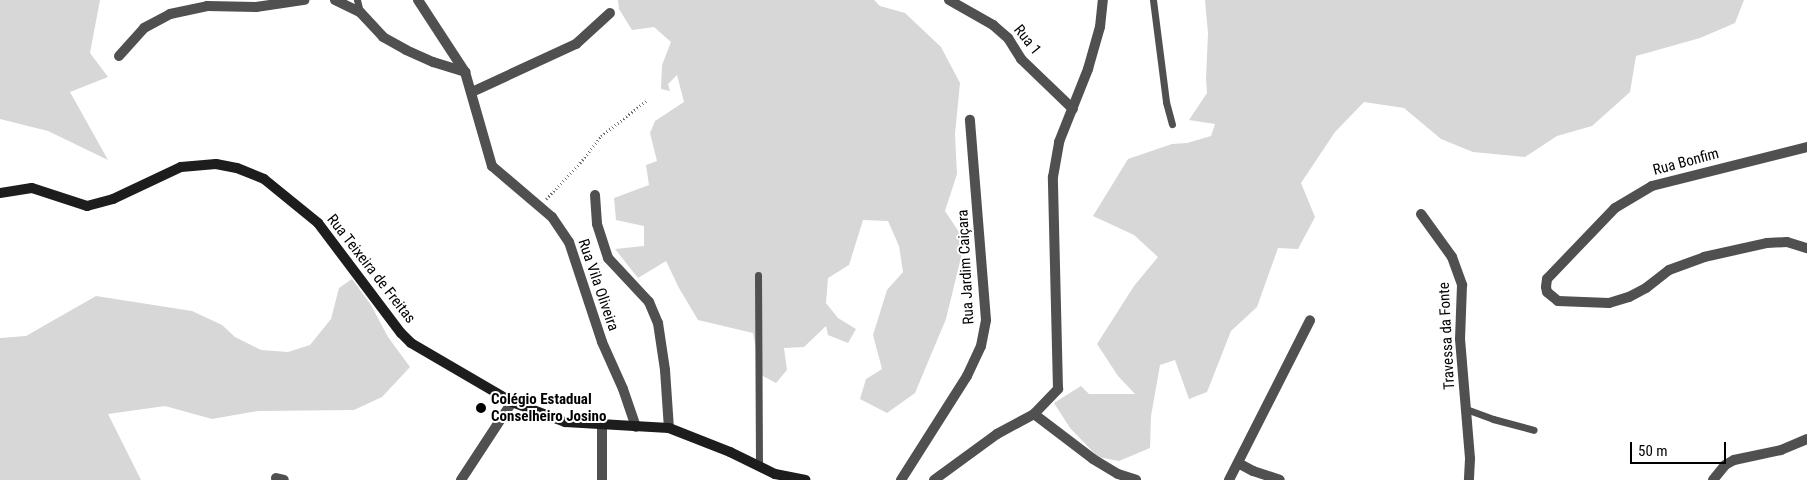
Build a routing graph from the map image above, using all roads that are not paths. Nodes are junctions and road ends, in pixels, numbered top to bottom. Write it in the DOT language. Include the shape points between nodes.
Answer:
graph roads {
  1 [pos="304,0"];
  2 [pos="335,0"];
  3 [pos="357,0"];
  4 [pos="418,0"];
  5 [pos="949,0"];
  6 [pos="1103,0"];
  7 [pos="1153,0"];
  8 [pos="360,12"];
  9 [pos="610,13"];
  10 [pos="119,56"];
  11 [pos="465,72"];
  12 [pos="472,92"];
  13 [pos="1073,109"];
  14 [pos="970,120"];
  15 [pos="1172,124"];
  16 [pos="1807,147"];
  17 [pos="0,193"];
  18 [pos="595,195"];
  19 [pos="1421,214"];
  20 [pos="1807,248"];
  21 [pos="758,275"];
  22 [pos="1310,320"];
  23 [pos="512,402"];
  24 [pos="1466,408"];
  25 [pos="1034,414"];
  26 [pos="602,425"];
  27 [pos="636,426"];
  28 [pos="668,428"];
  29 [pos="1534,430"];
  30 [pos="1807,439"];
  31 [pos="1238,463"];
  32 [pos="759,466"];
  33 [pos="461,480"];
  34 [pos="602,480"];
  35 [pos="804,480"];
  36 [pos="901,480"];
  37 [pos="934,480"];
  38 [pos="1136,480"];
  39 [pos="1229,480"];
  40 [pos="1280,480"];
  41 [pos="1469,480"];
  42 [pos="1714,480"];
  1 -- 10 [label="street" via="256,7 207,6 170,14 144,28"];
  2 -- 8 [label="street"];
  3 -- 8 [label="lane"];
  4 -- 11 [label="street, Rua Vila Oliveira"];
  5 -- 13 [label="street, Rua 1" via="993,25 1008,38 1022,60"];
  6 -- 13 [label="street" via="1100,27"];
  7 -- 15 [label="lane" via="1166,102"];
  8 -- 11 [label="street" via="383,37 433,62"];
  9 -- 12 [label="street" via="588,35 564,52"];
  11 -- 12 [label="street, Rua Vila Oliveira"];
  12 -- 27 [label="street, Rua Vila Oliveira" via="492,166 540,205 569,242 602,342 624,389"];
  13 -- 25 [label="street" via="1059,142 1053,177 1058,389"];
  14 -- 36 [label="street, Rua Jardim Caiçara" via="986,320 981,346 967,376"];
  16 -- 20 [label="street, Rua Bonfim" via="1652,186 1615,208 1547,280 1546,287 1558,301 1609,303 1646,288 1669,270 1704,257 1767,243 1786,242"];
  17 -- 23 [label="street, Rua Teixeira de Freitas" via="37,189 87,206 113,199 181,167 216,164 264,178 318,223 412,343"];
  18 -- 28 [label="street" via="597,224 608,258 649,302 658,323 665,370"];
  19 -- 24 [label="street, Travessa da Fonte" via="1452,257 1462,285 1460,339"];
  21 -- 32 [label="lane"];
  22 -- 31 [label="street"];
  23 -- 26 [label="street, Rua Teixeira de Freitas" via="565,422"];
  23 -- 33 [label="street"];
  24 -- 29 [label="lane, Travessa da Fonte"];
  24 -- 41 [label="street, Travessa da Fonte"];
  25 -- 37 [label="street" via="997,434"];
  25 -- 38 [label="street" via="1092,459"];
  26 -- 27 [label="street, Rua Teixeira de Freitas"];
  26 -- 34 [label="street"];
  27 -- 28 [label="street, Rua Teixeira de Freitas"];
  28 -- 32 [label="street, Rua Teixeira de Freitas"];
  30 -- 42 [label="street" via="1781,450 1734,460 1725,465"];
  31 -- 39 [label="street"];
  31 -- 40 [label="street"];
  32 -- 35 [label="street, Rua Teixeira de Freitas" via="775,474"];
}
